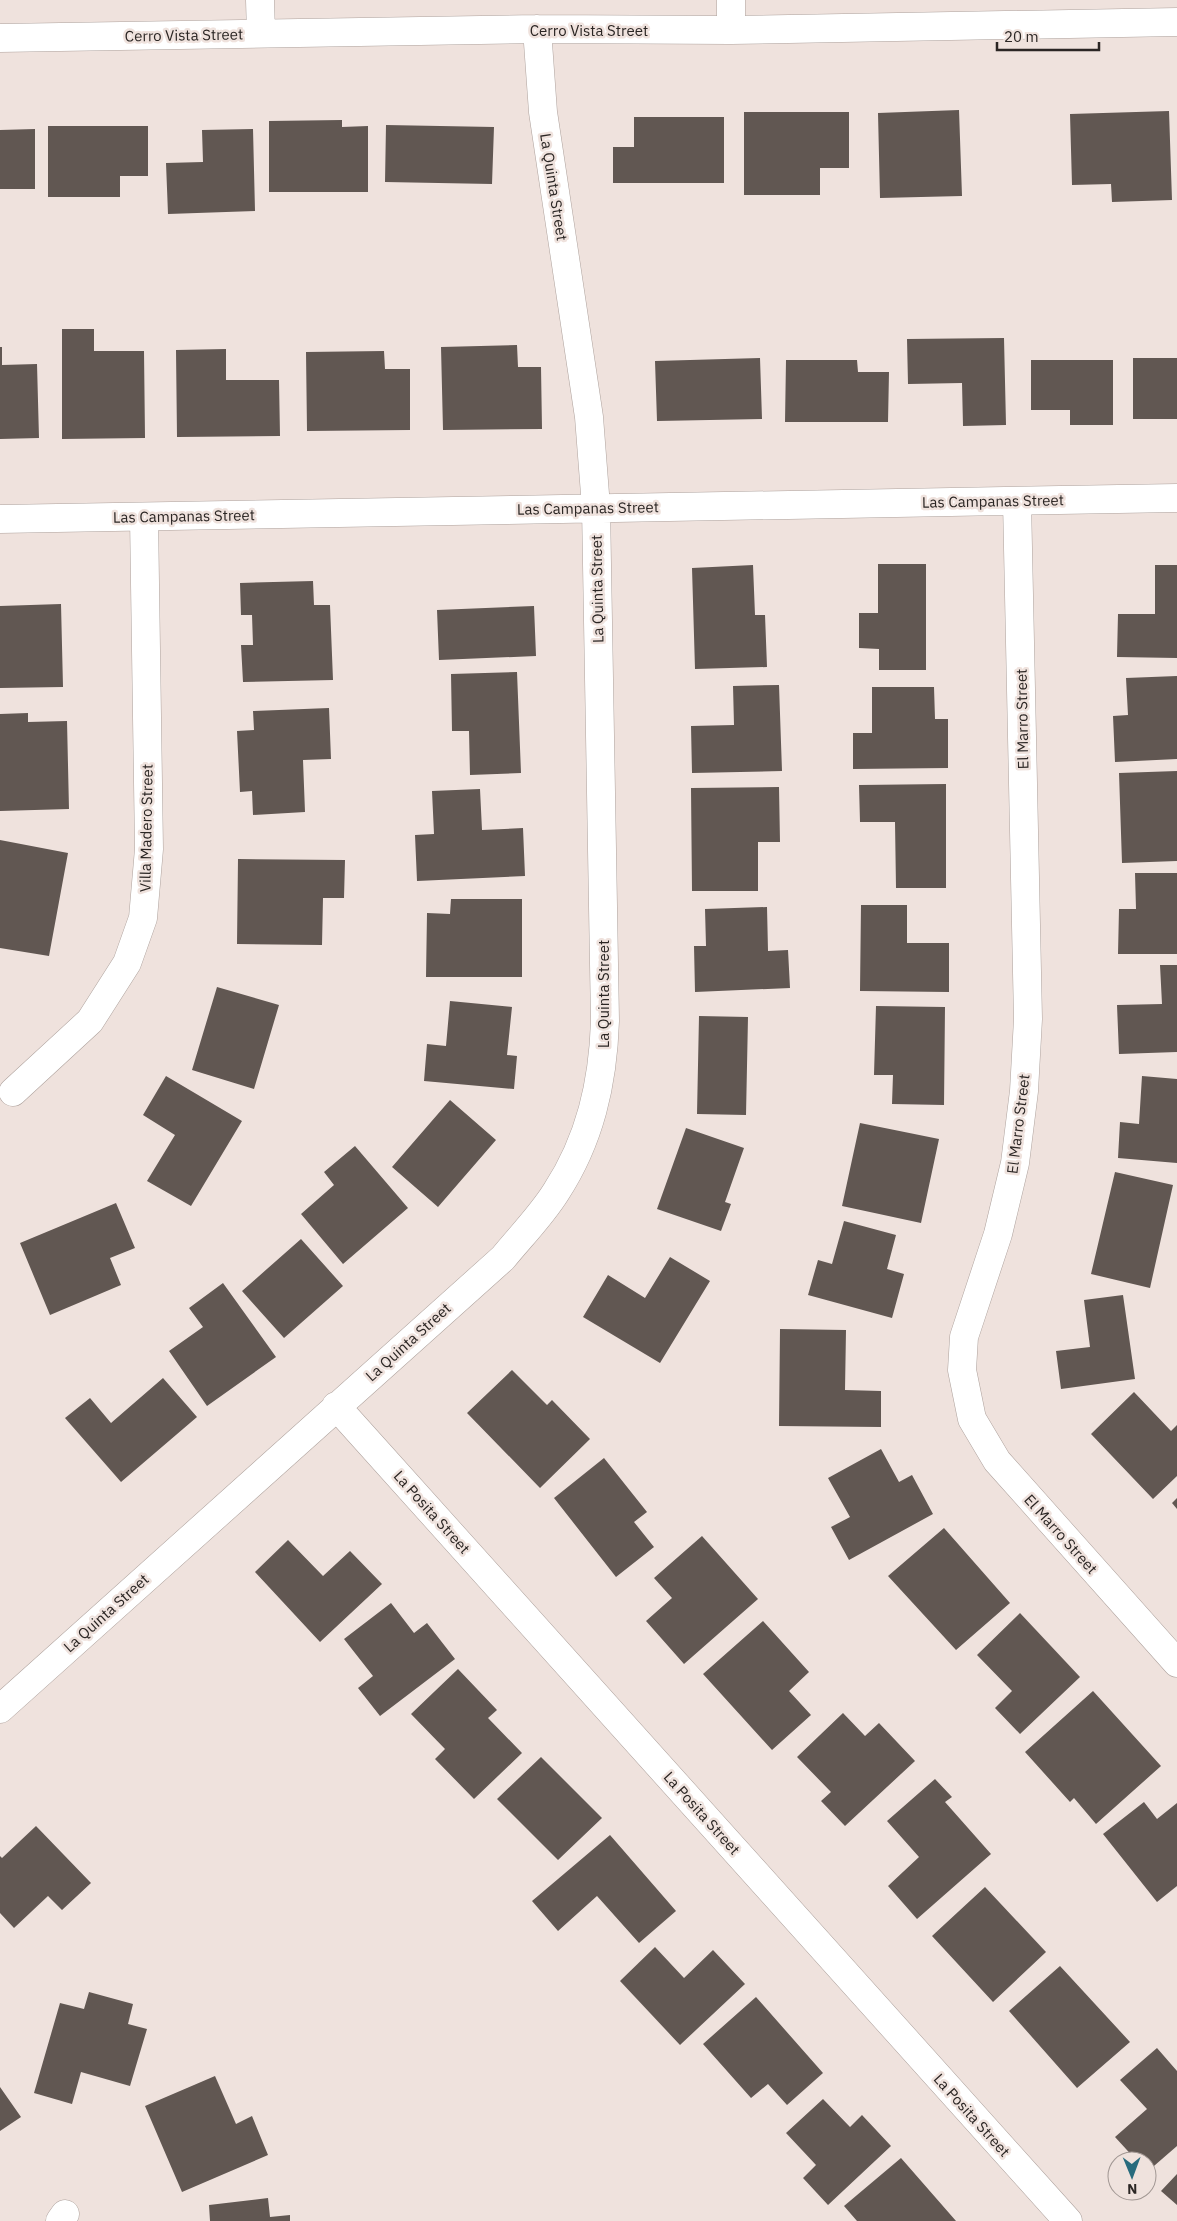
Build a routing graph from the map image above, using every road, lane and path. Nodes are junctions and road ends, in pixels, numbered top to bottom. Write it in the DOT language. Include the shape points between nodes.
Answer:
graph roads {
  1 [pos="260,0"];
  2 [pos="731,0"];
  3 [pos="1177,22"];
  4 [pos="538,30"];
  5 [pos="731,30"];
  6 [pos="261,33"];
  7 [pos="0,38"];
  8 [pos="1177,498"];
  9 [pos="1017,501"];
  10 [pos="596,507"];
  11 [pos="144,517"];
  12 [pos="0,519"];
  13 [pos="13,1092"];
  14 [pos="336,1406"];
  15 [pos="1177,1663"];
  16 [pos="0,1709"];
  17 [pos="1068,2221"];
  1 -- 6 [label="street"];
  2 -- 5 [label="street"];
  3 -- 5 [label="street, Cerro Vista Street"];
  4 -- 5 [label="street, Cerro Vista Street"];
  4 -- 6 [label="street, Cerro Vista Street"];
  4 -- 10 [label="street, La Quinta Street" via="543,112 590,417"];
  6 -- 7 [label="street, Cerro Vista Street"];
  8 -- 9 [label="street, Las Campanas Street"];
  9 -- 10 [label="street, Las Campanas Street"];
  9 -- 15 [label="street, El Marro Street" via="1028,1019 1024,1091 1015,1163 998,1234 964,1337 962,1370 972,1419 996,1461"];
  10 -- 11 [label="street, Las Campanas Street"];
  10 -- 14 [label="street, La Quinta Street" via="604,1053 592,1117 581,1147 556,1193 503,1258"];
  11 -- 12 [label="street, Las Campanas Street"];
  11 -- 13 [label="street, Villa Madero Street" via="148,849 143,918 127,963 90,1021"];
  14 -- 16 [label="street, La Quinta Street"];
  14 -- 17 [label="street, La Posita Street"];
}
